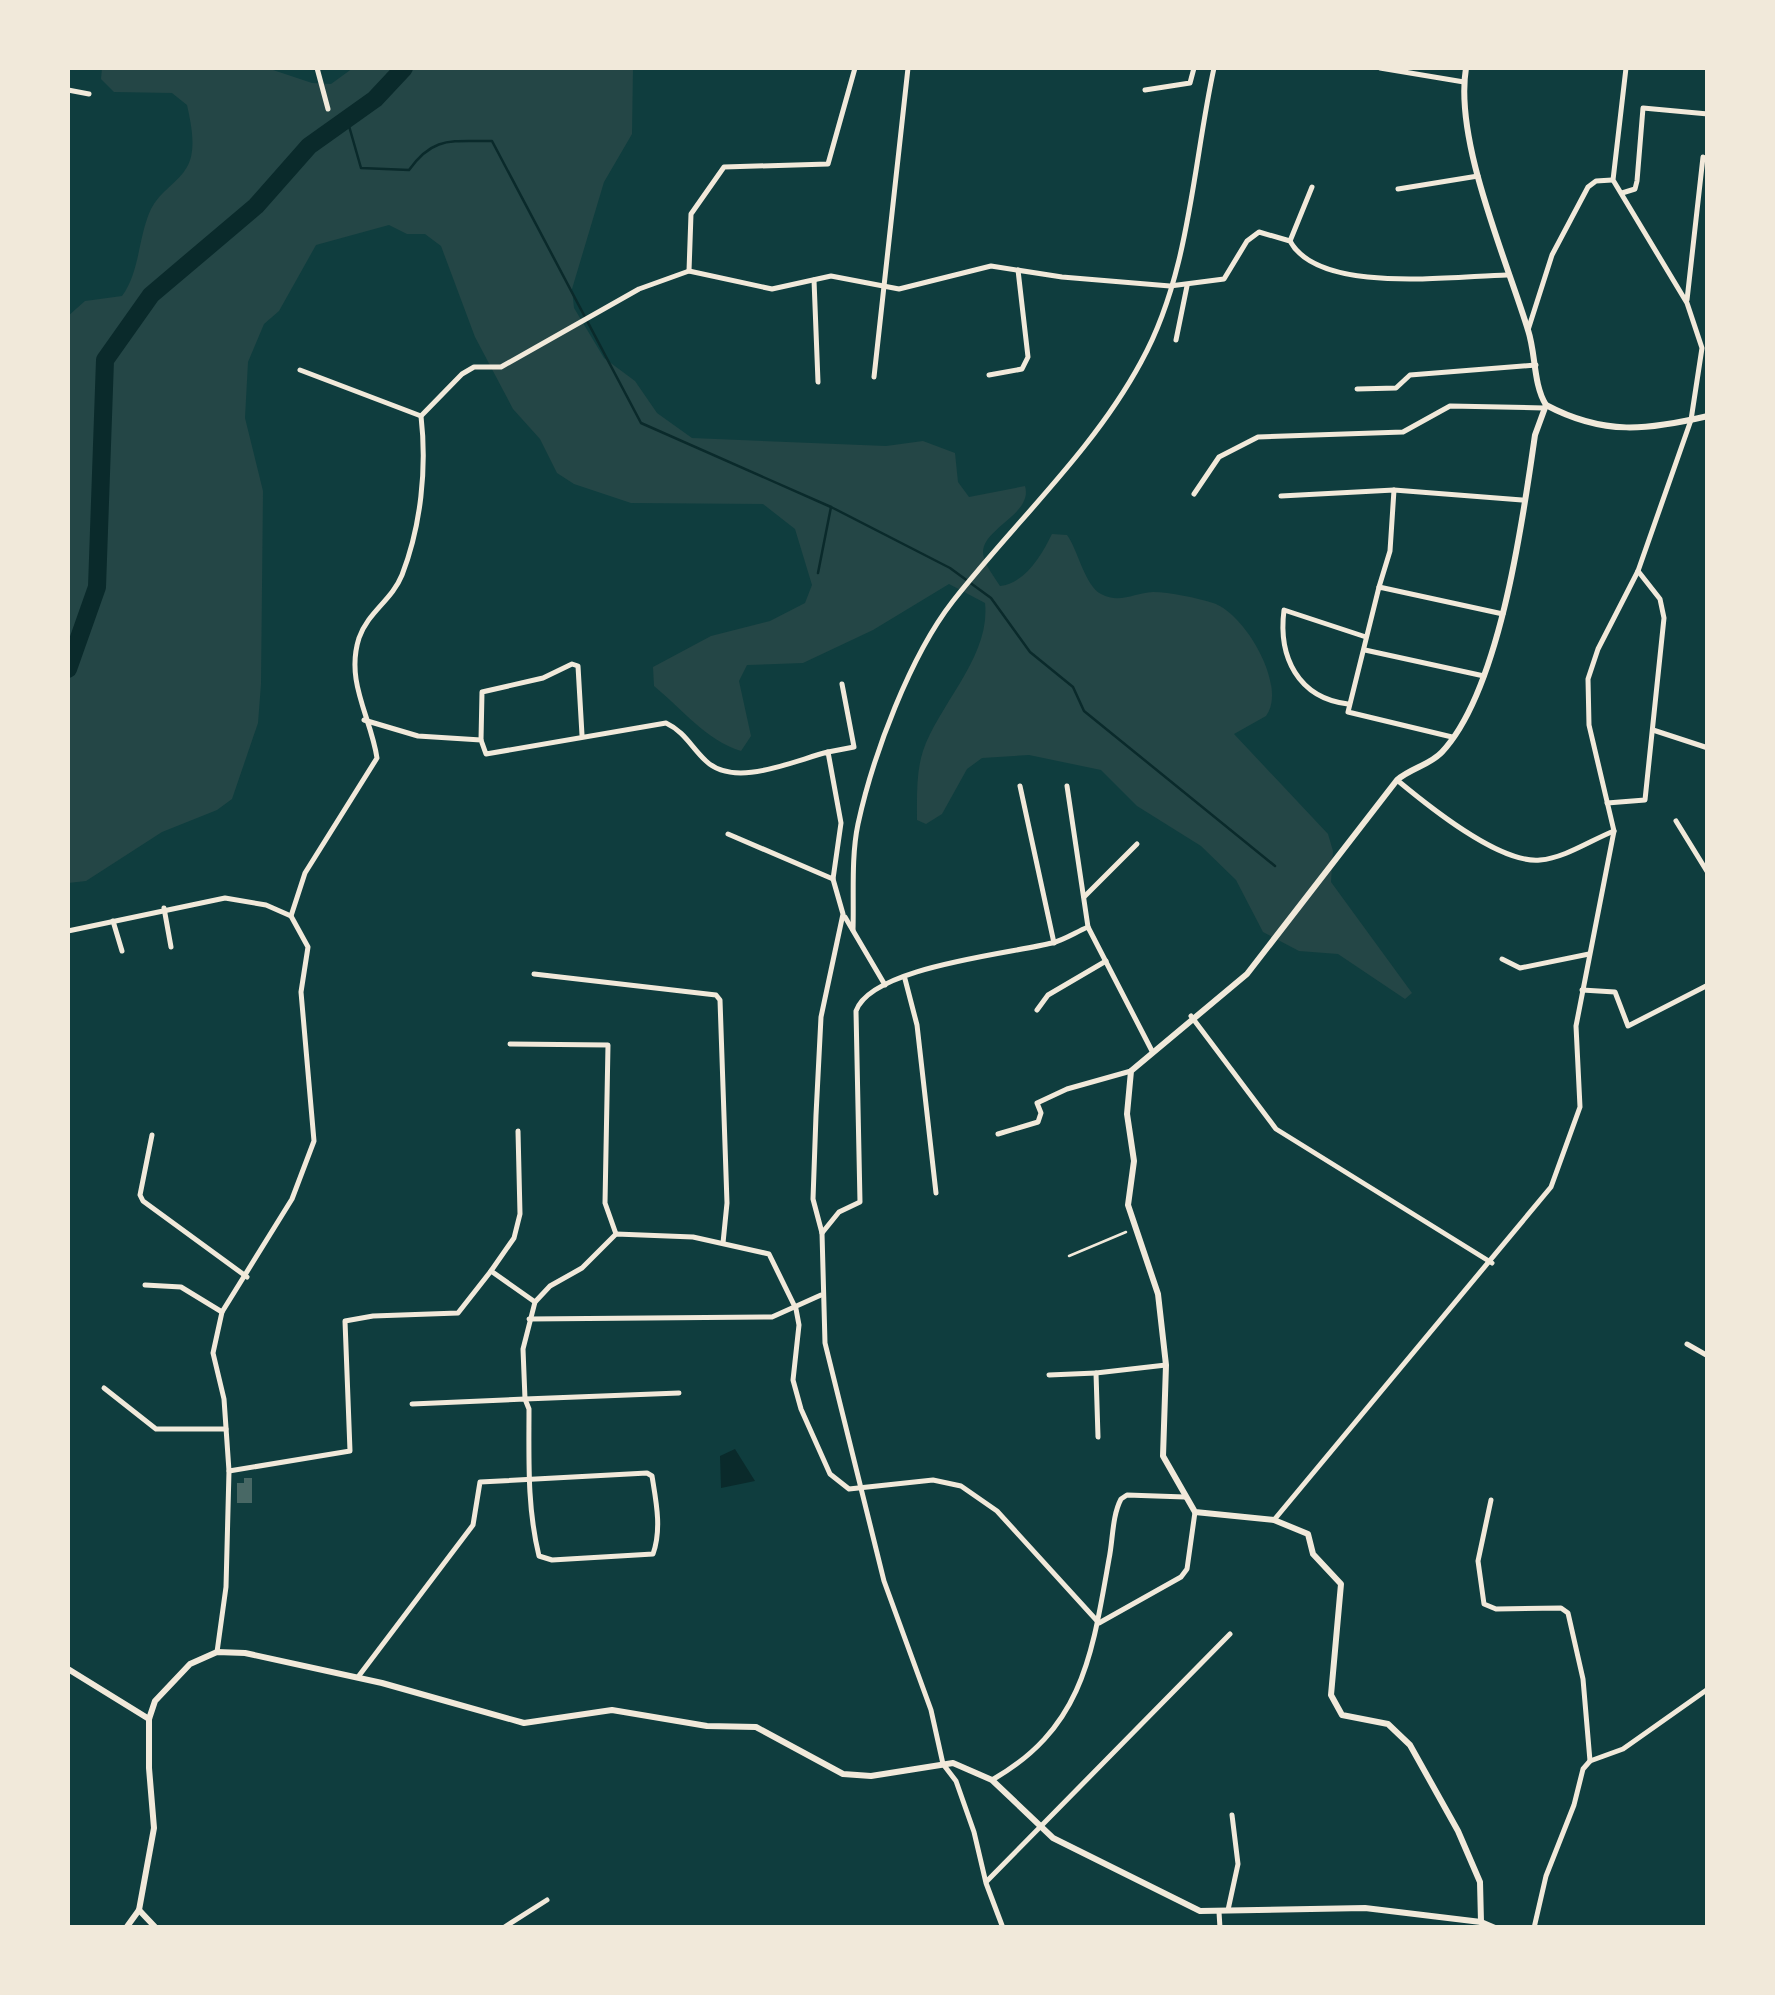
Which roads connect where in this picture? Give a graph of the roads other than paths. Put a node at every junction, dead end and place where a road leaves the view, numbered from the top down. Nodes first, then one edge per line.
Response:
1 (317, 68) edge
2 (854, 68) edge
3 (908, 68) edge
4 (1194, 68) edge
5 (1214, 68) edge
6 (1380, 68) edge
7 (1466, 68) edge
8 (1626, 68) edge
9 (1464, 82) junction
10 (68, 90) edge
11 (1145, 90) dead end
12 (89, 94) dead end
13 (328, 109) dead end
14 (1708, 114) edge
15 (1703, 158) dead end
16 (1481, 176) junction
17 (1614, 180) junction
18 (1312, 187) dead end
19 (1398, 190) dead end
20 (1622, 194) junction
21 (1290, 242) junction
22 (1018, 270) junction
23 (689, 271) junction
24 (1507, 275) junction
25 (814, 279) junction
26 (1170, 286) junction
27 (1187, 286) junction
28 (881, 288) junction
29 (1686, 303) junction
30 (1528, 330) junction
31 (1176, 340) dead end
32 (1702, 348) junction
33 (1708, 357) edge
34 (1536, 365) junction
35 (300, 370) dead end
36 (989, 375) dead end
37 (874, 377) dead end
38 (818, 382) dead end
39 (1357, 388) dead end
40 (1545, 406) junction
41 (421, 416) junction
42 (1708, 416) edge
43 (1691, 420) junction
44 (1394, 490) junction
45 (1194, 494) dead end
46 (1281, 496) dead end
47 (1522, 500) junction
48 (1638, 570) junction
49 (1379, 588) junction
50 (1503, 614) junction
51 (1368, 637) junction
52 (1364, 650) junction
53 (1484, 676) junction
54 (842, 684) dead end
55 (1348, 704) junction
56 (364, 720) junction
57 (1653, 730) junction
58 (582, 735) junction
59 (1454, 738) junction
60 (481, 740) junction
61 (1708, 748) edge
62 (828, 752) junction
63 (1396, 780) junction
64 (1020, 786) dead end
65 (1067, 786) dead end
66 (1607, 803) junction
67 (1676, 820) dead end
68 (1614, 831) junction
69 (728, 834) dead end
70 (1137, 844) dead end
71 (1708, 873) edge
72 (833, 879) junction
73 (1084, 898) junction
74 (164, 908) junction
75 (844, 914) junction
76 (291, 916) junction
77 (113, 920) junction
78 (1088, 927) junction
79 (853, 930) junction
80 (68, 932) edge
81 (1054, 942) junction
82 (172, 947) dead end
83 (122, 951) dead end
84 (1589, 954) junction
85 (1502, 958) dead end
86 (1106, 961) junction
87 (534, 974) dead end
88 (906, 979) junction
89 (1708, 985) edge
90 (886, 986) junction
91 (1582, 990) junction
92 (1037, 1010) dead end
93 (1191, 1016) junction
94 (510, 1044) dead end
95 (1152, 1050) junction
96 (1131, 1071) junction
97 (518, 1131) dead end
98 (998, 1134) dead end
99 (152, 1135) dead end
100 (936, 1192) dead end
101 (822, 1233) junction
102 (616, 1234) junction
103 (723, 1243) junction
104 (1492, 1263) junction
105 (492, 1271) junction
106 (247, 1277) junction
107 (145, 1285) dead end
108 (822, 1294) junction
109 (536, 1302) junction
110 (796, 1309) junction
111 (222, 1312) junction
112 (529, 1319) junction
113 (1687, 1344) dead end
114 (1708, 1356) edge
115 (1166, 1365) junction
116 (1096, 1374) junction
117 (1049, 1376) dead end
118 (104, 1388) dead end
119 (678, 1394) dead end
120 (525, 1399) junction
121 (412, 1404) dead end
122 (226, 1429) junction
123 (1098, 1437) dead end
124 (228, 1471) junction
125 (529, 1478) junction
126 (860, 1488) junction
127 (1185, 1497) junction
128 (1491, 1500) dead end
129 (1194, 1512) junction
130 (1274, 1520) junction
131 (1098, 1624) junction
132 (1230, 1634) dead end
133 (217, 1652) junction
134 (68, 1669) edge
135 (356, 1679) junction
136 (1708, 1689) edge
137 (149, 1718) junction
138 (1590, 1761) junction
139 (942, 1764) junction
140 (992, 1780) junction
141 (1232, 1815) dead end
142 (1042, 1826) junction
143 (986, 1883) junction
144 (547, 1900) dead end
145 (139, 1910) junction
146 (1223, 1912) junction
147 (1482, 1922) junction
148 (126, 1928) edge
149 (156, 1928) edge
150 (503, 1928) edge
151 (1003, 1928) edge
152 (1220, 1928) edge
153 (1495, 1928) edge
154 (1534, 1928) edge

1 - 13 street
2 - 23 street
3 - 28 street
4 - 11 street
5 - 26 street
6 - 9 street
7 - 9 street
8 - 17 street
9 - 16 street
10 - 12 street
14 - 20 street
15 - 29 street
16 - 19 street
16 - 24 street
17 - 20 street
17 - 30 street
18 - 21 street
20 - 29 street
21 - 24 street
21 - 27 street
22 - 26 street
22 - 28 street
22 - 36 street
23 - 25 street
23 - 41 street
24 - 30 street
25 - 28 street
25 - 38 street
26 - 27 street
26 - 79 street
27 - 31 street
28 - 37 street
29 - 32 street
30 - 34 street
32 - 33 street
32 - 43 street
34 - 39 street
34 - 40 street
35 - 41 street
40 - 43 street
40 - 45 street
40 - 47 street
41 - 56 street
42 - 43 street
43 - 48 street
44 - 46 street
44 - 47 street
44 - 49 street
47 - 50 street
48 - 57 street
48 - 66 street
49 - 50 street
49 - 51 street
50 - 53 street
51 - 52 street
51 - 55 street
52 - 53 street
52 - 55 street
53 - 59 street
54 - 62 street
55 - 59 street
56 - 60 street
56 - 76 street
57 - 61 street
57 - 66 street
58 - 60 street
58 - 60 street
58 - 62 street
59 - 63 street
62 - 72 street
63 - 68 street
63 - 93 street
64 - 81 street
65 - 73 street
66 - 68 street
67 - 71 street
68 - 84 street
69 - 72 street
70 - 73 street
72 - 75 street
73 - 78 street
74 - 76 street
74 - 77 street
74 - 82 street
75 - 79 street
75 - 101 street
76 - 106 street
77 - 80 street
77 - 83 street
78 - 81 street
78 - 86 street
79 - 90 street
81 - 88 street
84 - 85 street
84 - 91 street
86 - 92 street
86 - 95 street
87 - 103 street
88 - 90 street
88 - 100 street
89 - 91 street
90 - 101 street
91 - 104 street
93 - 95 street
93 - 104 street
94 - 102 street
95 - 96 street
96 - 98 street
96 - 115 street
97 - 105 street
99 - 106 street
101 - 108 street
102 - 103 street
102 - 109 street
103 - 110 street
104 - 130 street
105 - 109 street
105 - 124 street
106 - 111 street
107 - 111 street
108 - 110 street
108 - 126 street
109 - 112 street
110 - 112 street
110 - 126 street
111 - 122 street
112 - 120 street
113 - 114 street
115 - 116 street
115 - 127 street
116 - 117 street
116 - 123 street
118 - 122 street
119 - 120 street
120 - 121 street
120 - 125 street
122 - 124 street
124 - 133 street
125 - 125 street
125 - 135 street
126 - 131 street
126 - 139 street
127 - 129 street
127 - 131 street
128 - 138 street
129 - 130 street
129 - 131 street
130 - 147 street
131 - 140 street
132 - 142 street
133 - 135 street
133 - 137 street
134 - 137 street
135 - 139 street
136 - 138 street
137 - 145 street
138 - 154 street
139 - 140 street
139 - 143 street
140 - 142 street
141 - 146 street
142 - 143 street
142 - 146 street
143 - 151 street
144 - 150 street
145 - 148 street
145 - 149 street
146 - 147 street
146 - 152 street
147 - 153 street

